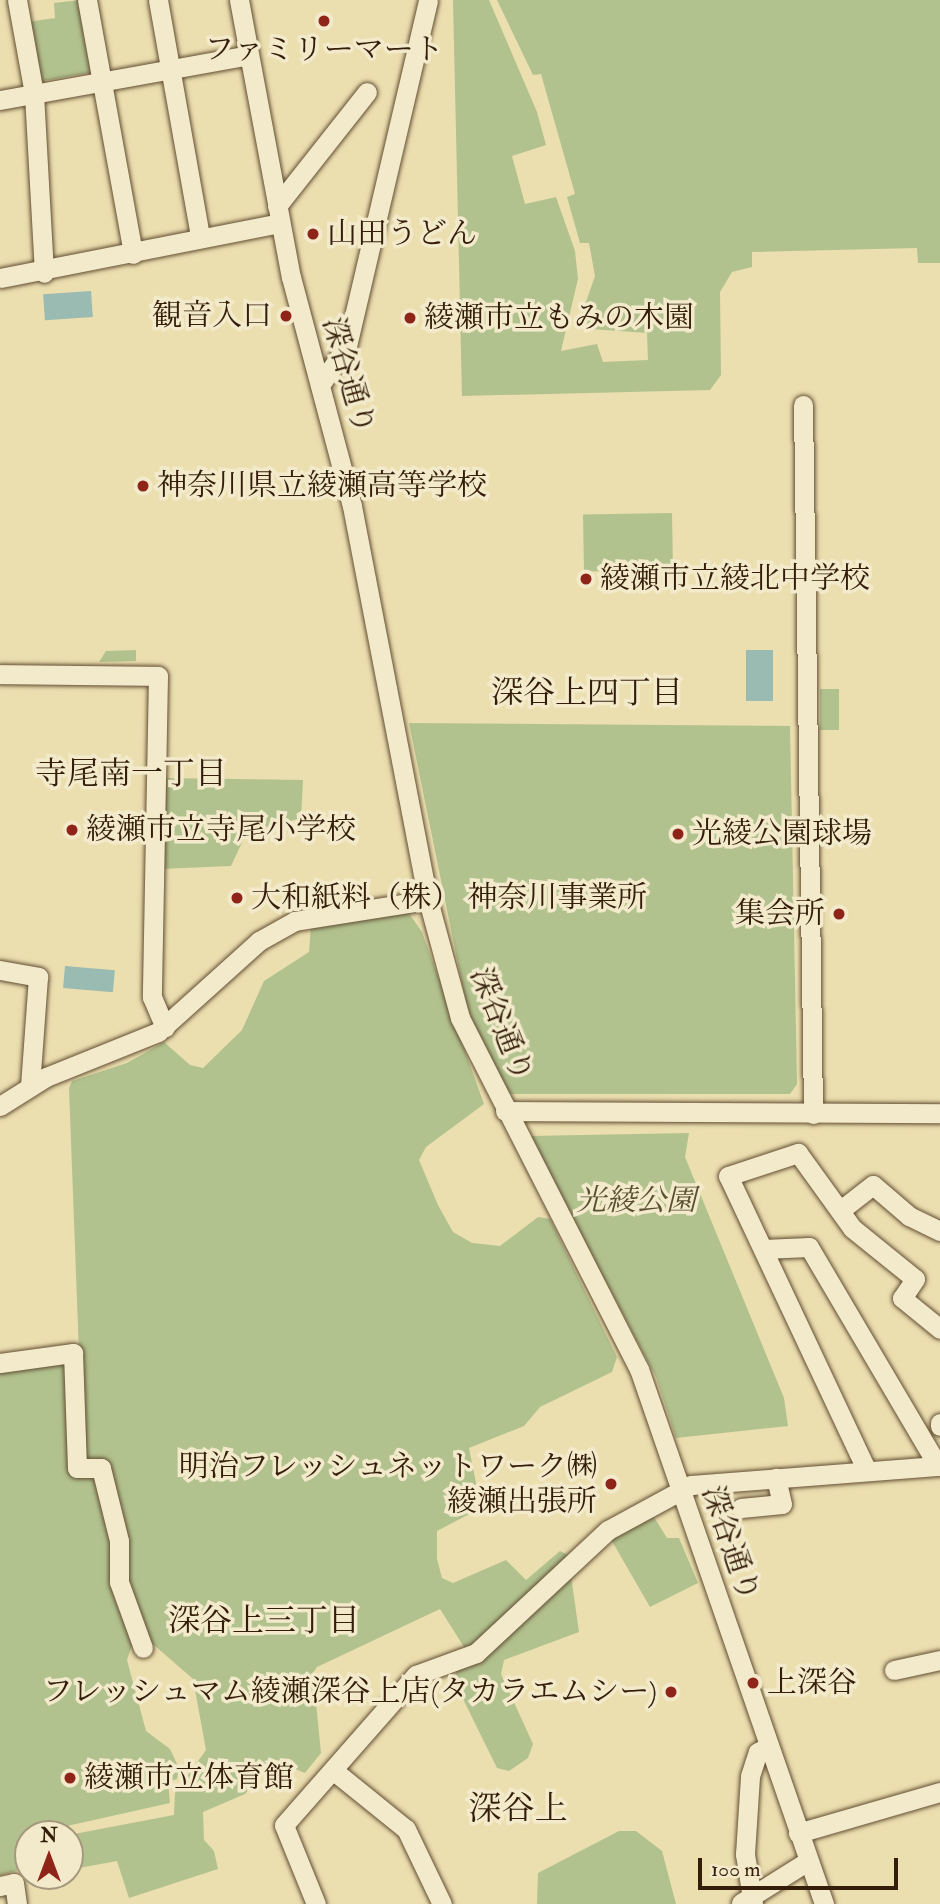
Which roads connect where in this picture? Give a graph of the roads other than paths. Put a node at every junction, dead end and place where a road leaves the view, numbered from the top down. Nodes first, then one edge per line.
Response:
1 (17, 0) edge
2 (87, 0) edge
3 (158, 0) edge
4 (239, 0) edge
5 (428, 0) edge
6 (249, 55) junction
7 (170, 70) junction
8 (103, 83) junction
9 (367, 92) dead end
10 (34, 94) junction
11 (0, 100) edge
12 (278, 215) junction
13 (200, 235) junction
14 (133, 254) junction
15 (44, 273) junction
16 (0, 278) edge
17 (320, 384) junction
18 (803, 405) dead end
19 (0, 674) edge
20 (428, 900) junction
21 (0, 970) edge
22 (165, 1027) junction
23 (30, 1086) junction
24 (0, 1106) edge
25 (505, 1111) junction
26 (940, 1113) edge
27 (813, 1114) junction
28 (842, 1209) junction
29 (940, 1231) edge
30 (763, 1249) junction
31 (940, 1329) edge
32 (0, 1363) edge
33 (939, 1466) edge
34 (867, 1471) junction
35 (776, 1478) junction
36 (680, 1489) junction
37 (741, 1508) dead end
38 (143, 1648) dead end
39 (940, 1660) edge
40 (894, 1671) dead end
41 (768, 1747) junction
42 (334, 1771) junction
43 (940, 1792) edge
44 (798, 1833) junction
45 (808, 1861) junction
46 (0, 1886) edge
47 (748, 1902) edge
48 (17, 1904) edge
49 (316, 1904) edge
50 (442, 1904) edge
51 (824, 1904) edge

1 - 10 street
2 - 8 street
3 - 7 street
4 - 6 street, 深谷通り
5 - 17 street
6 - 7 street
6 - 12 street, 深谷通り
7 - 8 street
7 - 13 street
8 - 10 street
8 - 14 street
9 - 12 street
10 - 11 street
10 - 15 street
12 - 13 street
12 - 17 street, 深谷通り
13 - 14 street
14 - 15 street
15 - 16 street
17 - 20 street, 深谷通り
18 - 27 street
19 - 22 street
20 - 22 street
20 - 25 street, 深谷通り
21 - 23 street
22 - 23 street
23 - 24 street
25 - 27 street
25 - 36 street, 深谷通り
26 - 27 street
28 - 29 street
28 - 30 street
28 - 31 street
30 - 33 street
30 - 34 street
32 - 38 street
33 - 34 street
34 - 35 street
35 - 36 street
35 - 37 street
36 - 41 street, 深谷通り
36 - 42 street
39 - 40 street
41 - 44 street, 深谷通り
41 - 47 street
42 - 49 street
42 - 50 street
43 - 44 street
44 - 45 street, 深谷通り
45 - 47 street
45 - 51 street, 深谷通り
46 - 48 street

